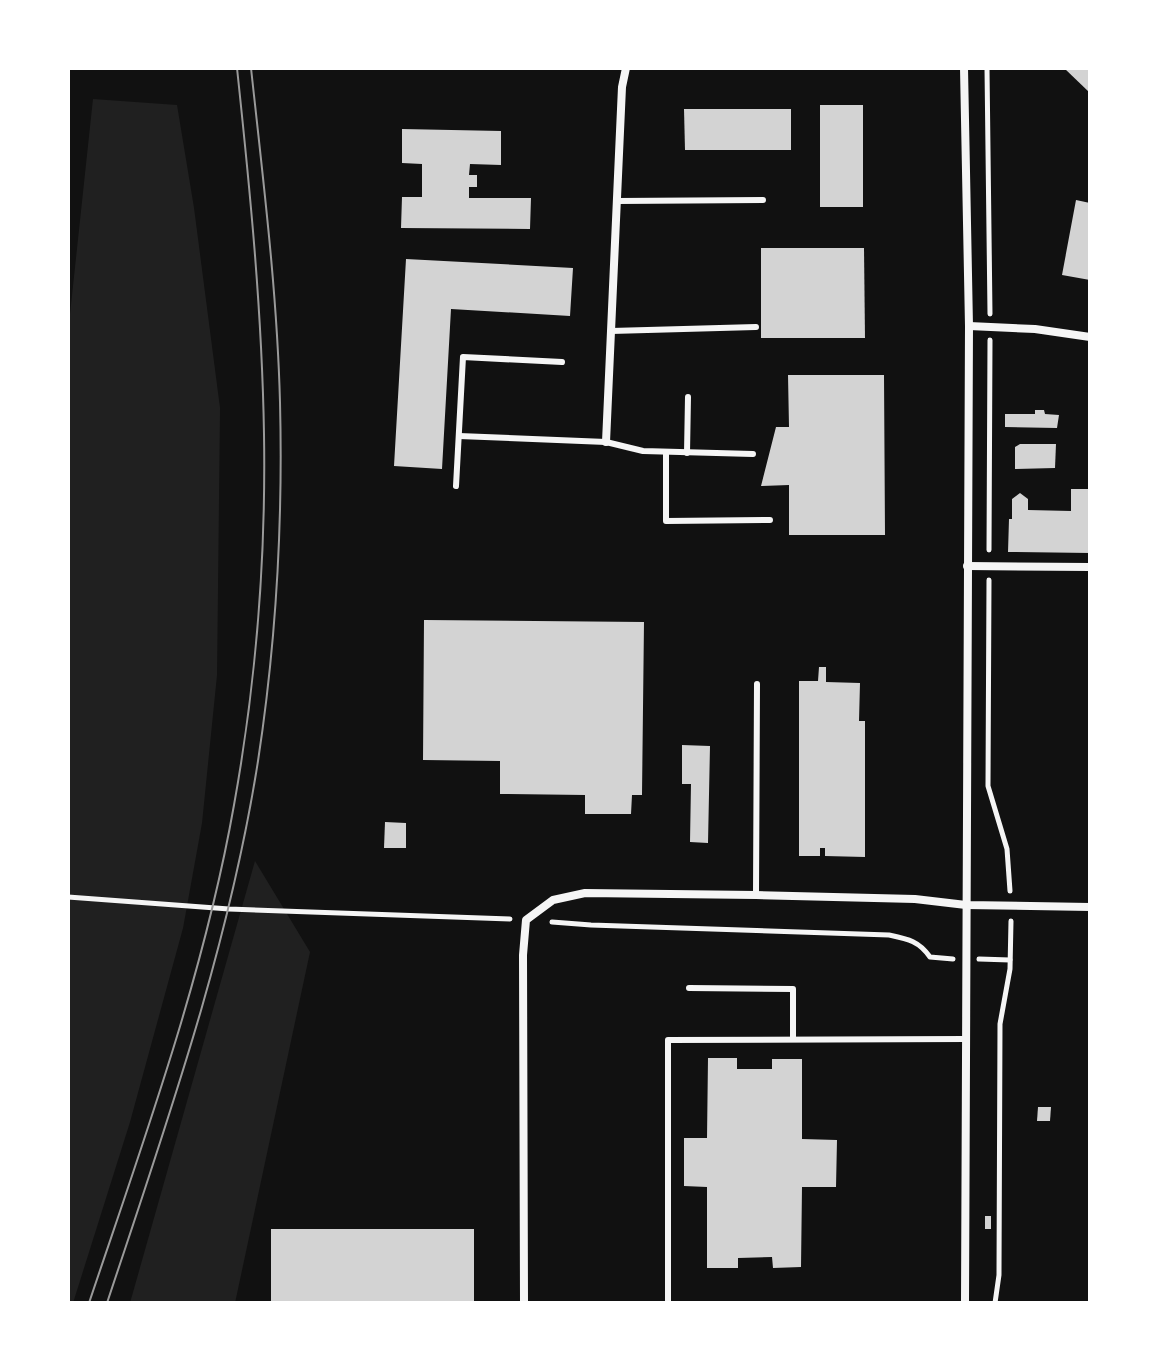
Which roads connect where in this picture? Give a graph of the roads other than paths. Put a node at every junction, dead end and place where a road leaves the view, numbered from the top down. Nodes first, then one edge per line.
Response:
1 (626, 68) edge
2 (964, 68) edge
3 (763, 200) dead end
4 (617, 201) junction
5 (969, 326) junction
6 (756, 327) dead end
7 (611, 331) junction
8 (1090, 337) edge
9 (562, 362) dead end
10 (688, 397) dead end
11 (459, 436) junction
12 (606, 442) junction
13 (666, 452) junction
14 (687, 453) junction
15 (753, 454) dead end
16 (456, 486) dead end
17 (770, 520) dead end
18 (967, 566) junction
19 (1090, 567) edge
20 (757, 684) dead end
21 (756, 895) junction
22 (966, 905) junction
23 (1090, 907) edge
24 (689, 988) dead end
25 (793, 1039) junction
26 (966, 1039) junction
27 (524, 1303) edge
28 (668, 1303) edge
29 (965, 1303) edge

1 - 4 street
2 - 5 street
3 - 4 lane
4 - 7 street
5 - 8 street
5 - 18 street
6 - 7 lane
7 - 12 street
9 - 11 lane
10 - 14 lane
11 - 12 lane
11 - 16 lane
12 - 13 lane
13 - 14 lane
13 - 17 lane
14 - 15 lane
18 - 19 street
18 - 22 street
20 - 21 lane
21 - 22 street
21 - 27 street
22 - 23 street
22 - 26 street
24 - 25 lane
25 - 26 lane
25 - 28 lane
26 - 29 street

